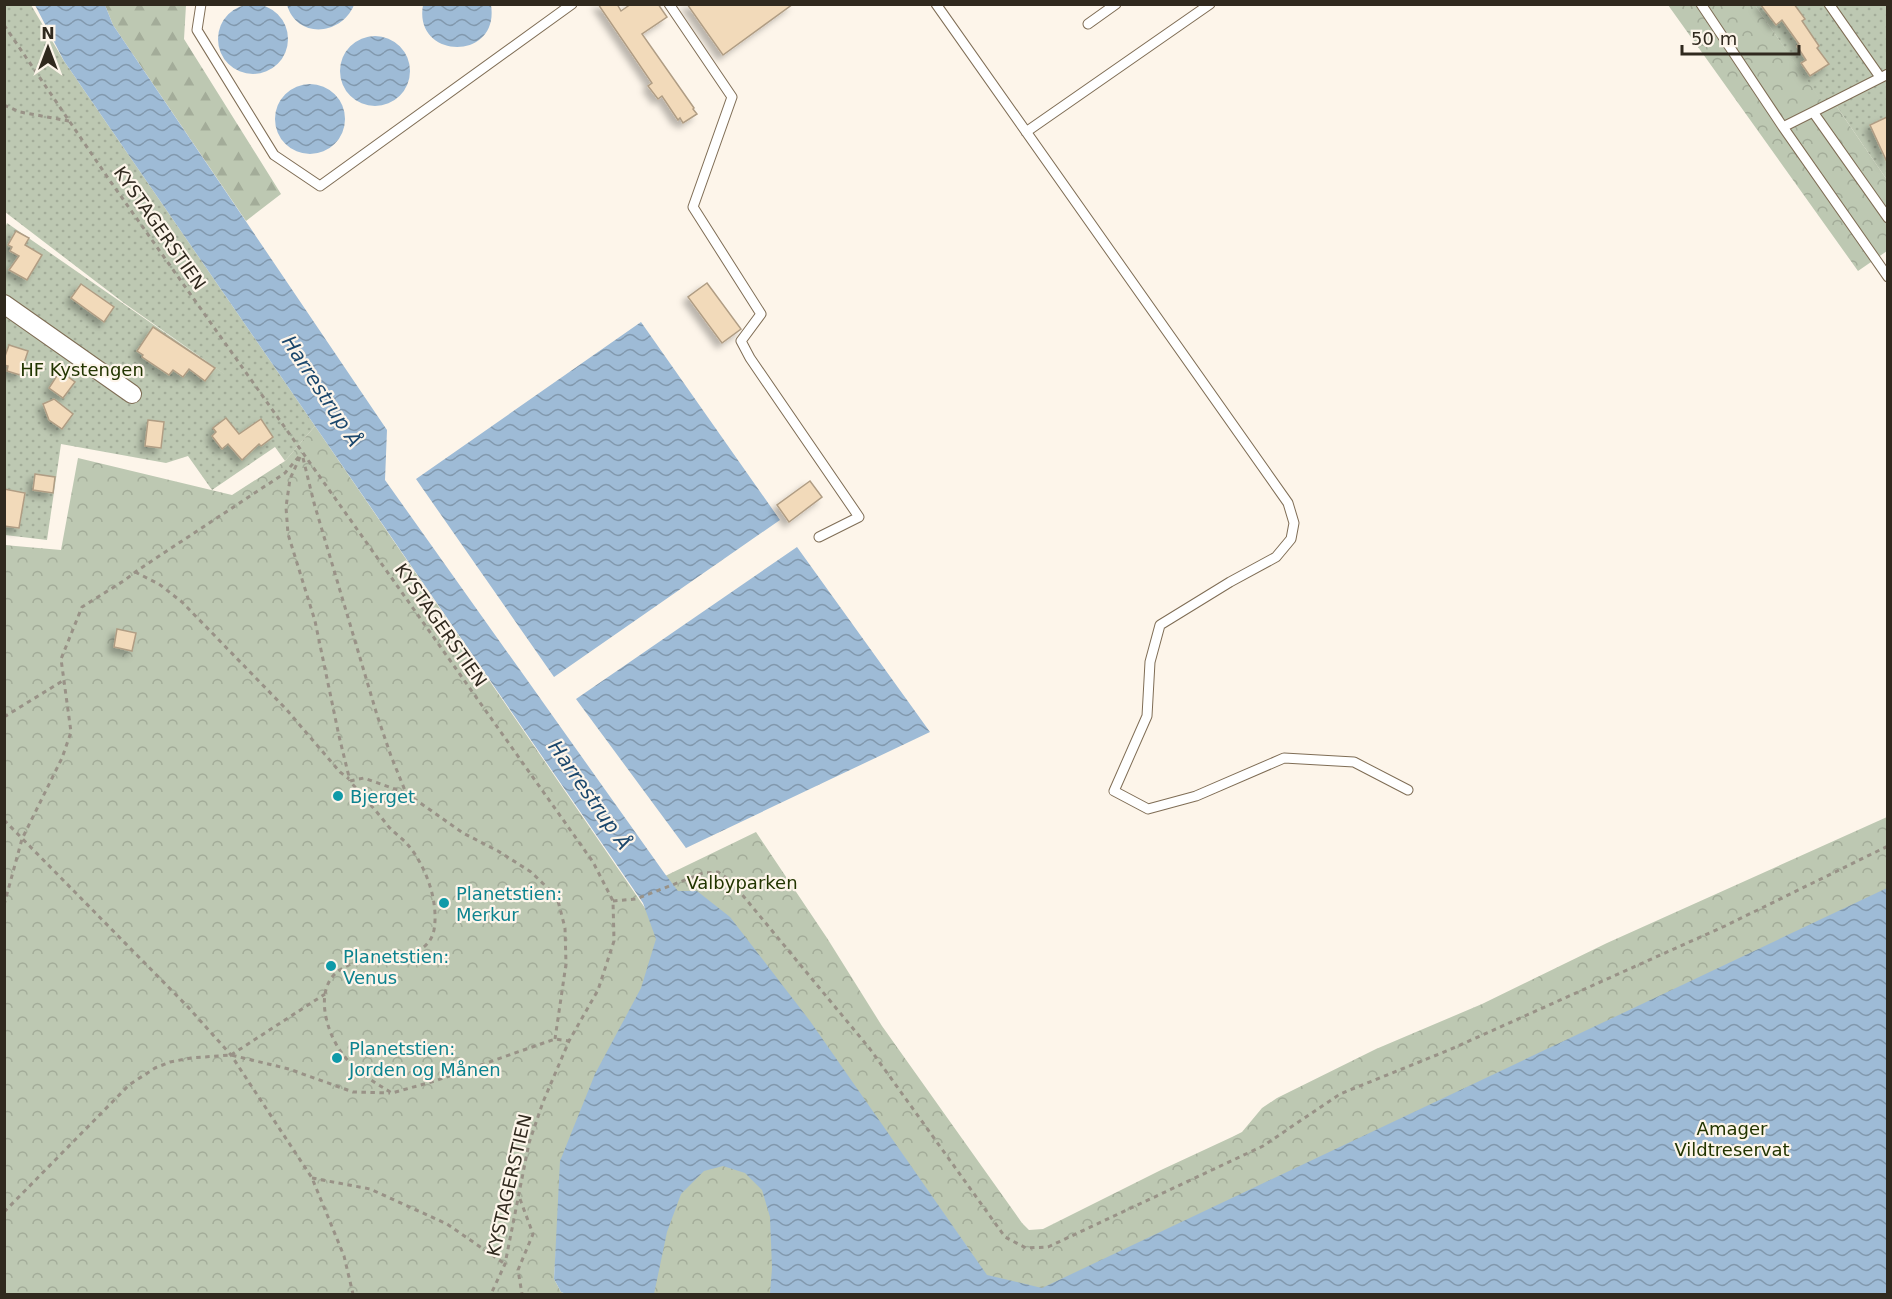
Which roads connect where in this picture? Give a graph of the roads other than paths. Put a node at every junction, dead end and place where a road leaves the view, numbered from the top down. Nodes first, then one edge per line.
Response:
1 (201, 4) edge
2 (572, 4) edge
3 (669, 4) edge
4 (936, 4) edge
5 (1116, 4) edge
6 (1210, 4) edge
7 (1701, 4) edge
8 (1829, 4) edge
9 (1088, 24) dead end
10 (1884, 75) edge
11 (1813, 112) junction
12 (1782, 127) junction
13 (1026, 132) junction
14 (1886, 213) edge
15 (1887, 278) edge
16 (4, 304) edge
17 (132, 394) dead end
18 (819, 537) dead end
19 (1408, 790) dead end

1 - 2 lane
3 - 18 lane
4 - 13 lane
5 - 9 lane
6 - 13 lane
7 - 12 lane
8 - 10 lane
10 - 11 lane
11 - 12 lane
11 - 14 lane
12 - 15 lane
13 - 19 lane
16 - 17 street

